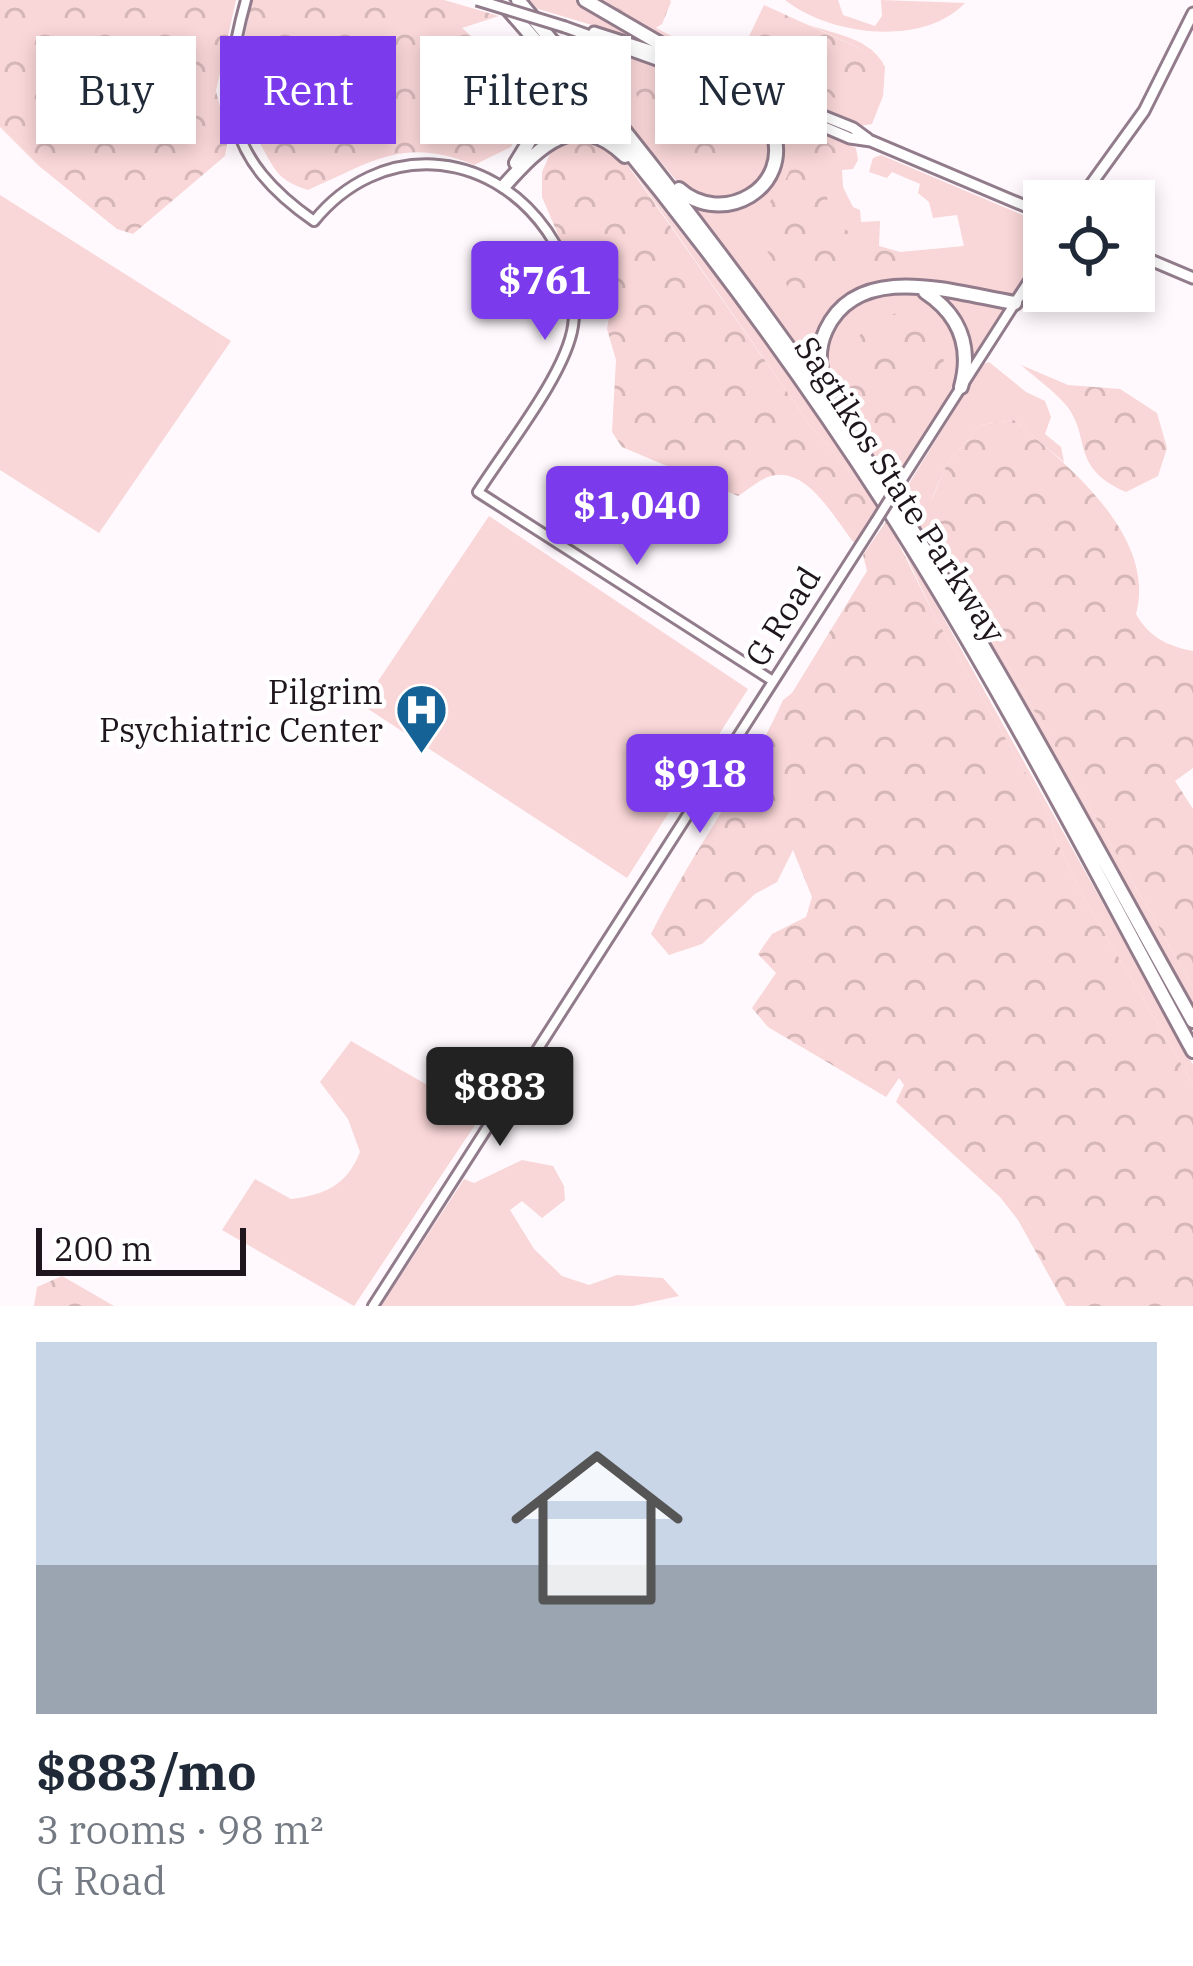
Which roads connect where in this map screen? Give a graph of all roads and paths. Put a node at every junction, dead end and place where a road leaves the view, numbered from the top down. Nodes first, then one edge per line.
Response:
1 (246, 0) edge
2 (477, 0) edge
3 (500, 0) edge
4 (518, 0) edge
5 (585, 0) edge
6 (1193, 13) edge
7 (565, 27) junction
8 (655, 41) edge
9 (655, 52) edge
10 (655, 60) edge
11 (827, 117) edge
12 (827, 128) edge
13 (872, 142) junction
14 (775, 144) edge
15 (637, 145) junction
16 (1094, 180) edge
17 (505, 186) junction
18 (1023, 205) edge
19 (687, 224) junction
20 (1155, 262) edge
21 (1193, 278) edge
22 (919, 289) junction
23 (1023, 292) edge
24 (1016, 303) junction
25 (961, 387) junction
26 (841, 422) junction
27 (773, 681) junction
28 (1193, 1021) edge
29 (1193, 1051) edge
30 (373, 1306) edge

1 - 17 street
2 - 7 main road, bridge
3 - 17 highway
3 - 19 highway, Sagtikos State Parkway
4 - 15 highway, Sagtikos State Parkway
5 - 8 highway
6 - 16 main road
7 - 9 main road
7 - 10 main road
11 - 13 main road
12 - 13 main road
13 - 18 main road
14 - 15 highway
15 - 26 highway, Sagtikos State Parkway
17 - 19 highway
17 - 27 street
19 - 29 highway, Sagtikos State Parkway
20 - 21 main road
22 - 24 highway
22 - 25 highway
22 - 26 highway
23 - 24 main road, G Road
24 - 25 street, G Road
25 - 27 street, G Road, bridge
26 - 28 highway, Sagtikos State Parkway
27 - 30 street, G Road

